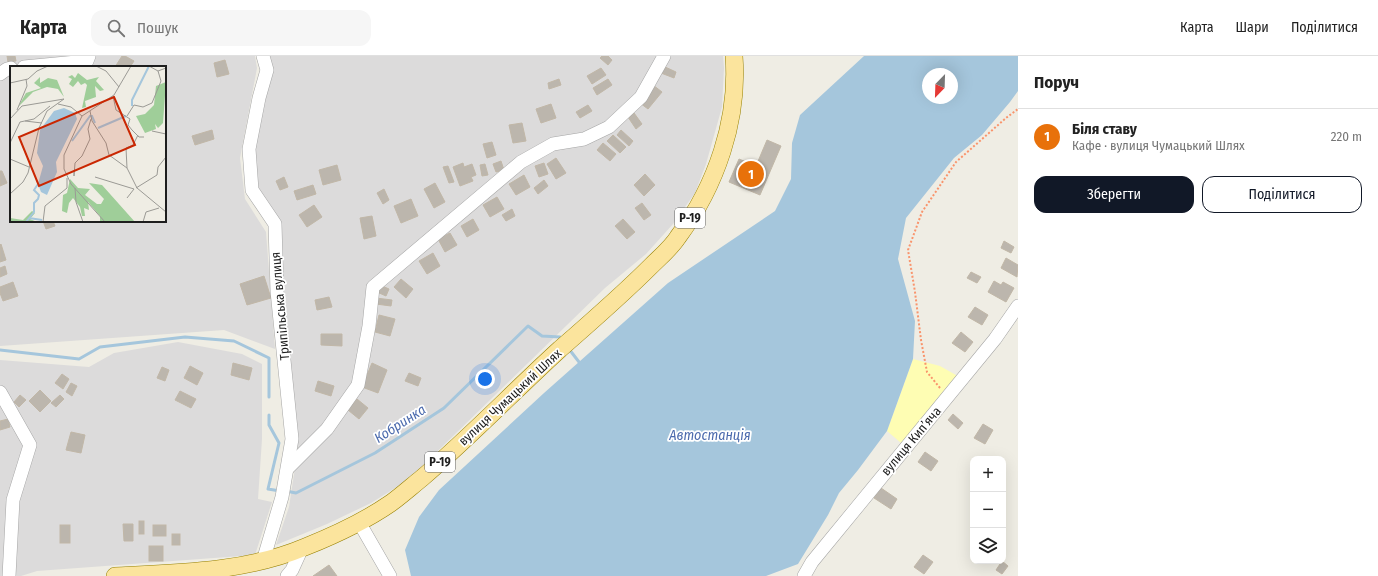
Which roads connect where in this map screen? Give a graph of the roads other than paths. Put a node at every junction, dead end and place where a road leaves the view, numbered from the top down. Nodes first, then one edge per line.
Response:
1 (89, 56) edge
2 (263, 56) edge
3 (664, 56) edge
4 (734, 56) edge
5 (34, 66) edge
6 (10, 68) edge
7 (0, 74) edge
8 (1018, 306) edge
9 (0, 392) edge
10 (288, 468) junction
11 (359, 522) junction
12 (302, 548) junction
13 (263, 561) junction
14 (191, 574) edge
15 (9, 576) edge
16 (115, 576) edge
17 (287, 576) edge
18 (390, 576) edge
19 (804, 576) edge

1 - 5 street
2 - 10 street, Трипільська вулиця
3 - 10 street
4 - 11 main road, вулиця Чумацький Шлях / Р-19
6 - 7 street
8 - 19 street, вулиця Кипʼяча
9 - 15 street
10 - 13 street, Трипільська вулиця
11 - 12 main road, вулиця Чумацький Шлях / Р-19
11 - 18 street
12 - 13 main road, вулиця Чумацький Шлях / Р-19
12 - 17 street
13 - 14 main road, вулиця Чумацький Шлях / Р-19
14 - 16 main road, вулиця Чумацький Шлях / Р-19

